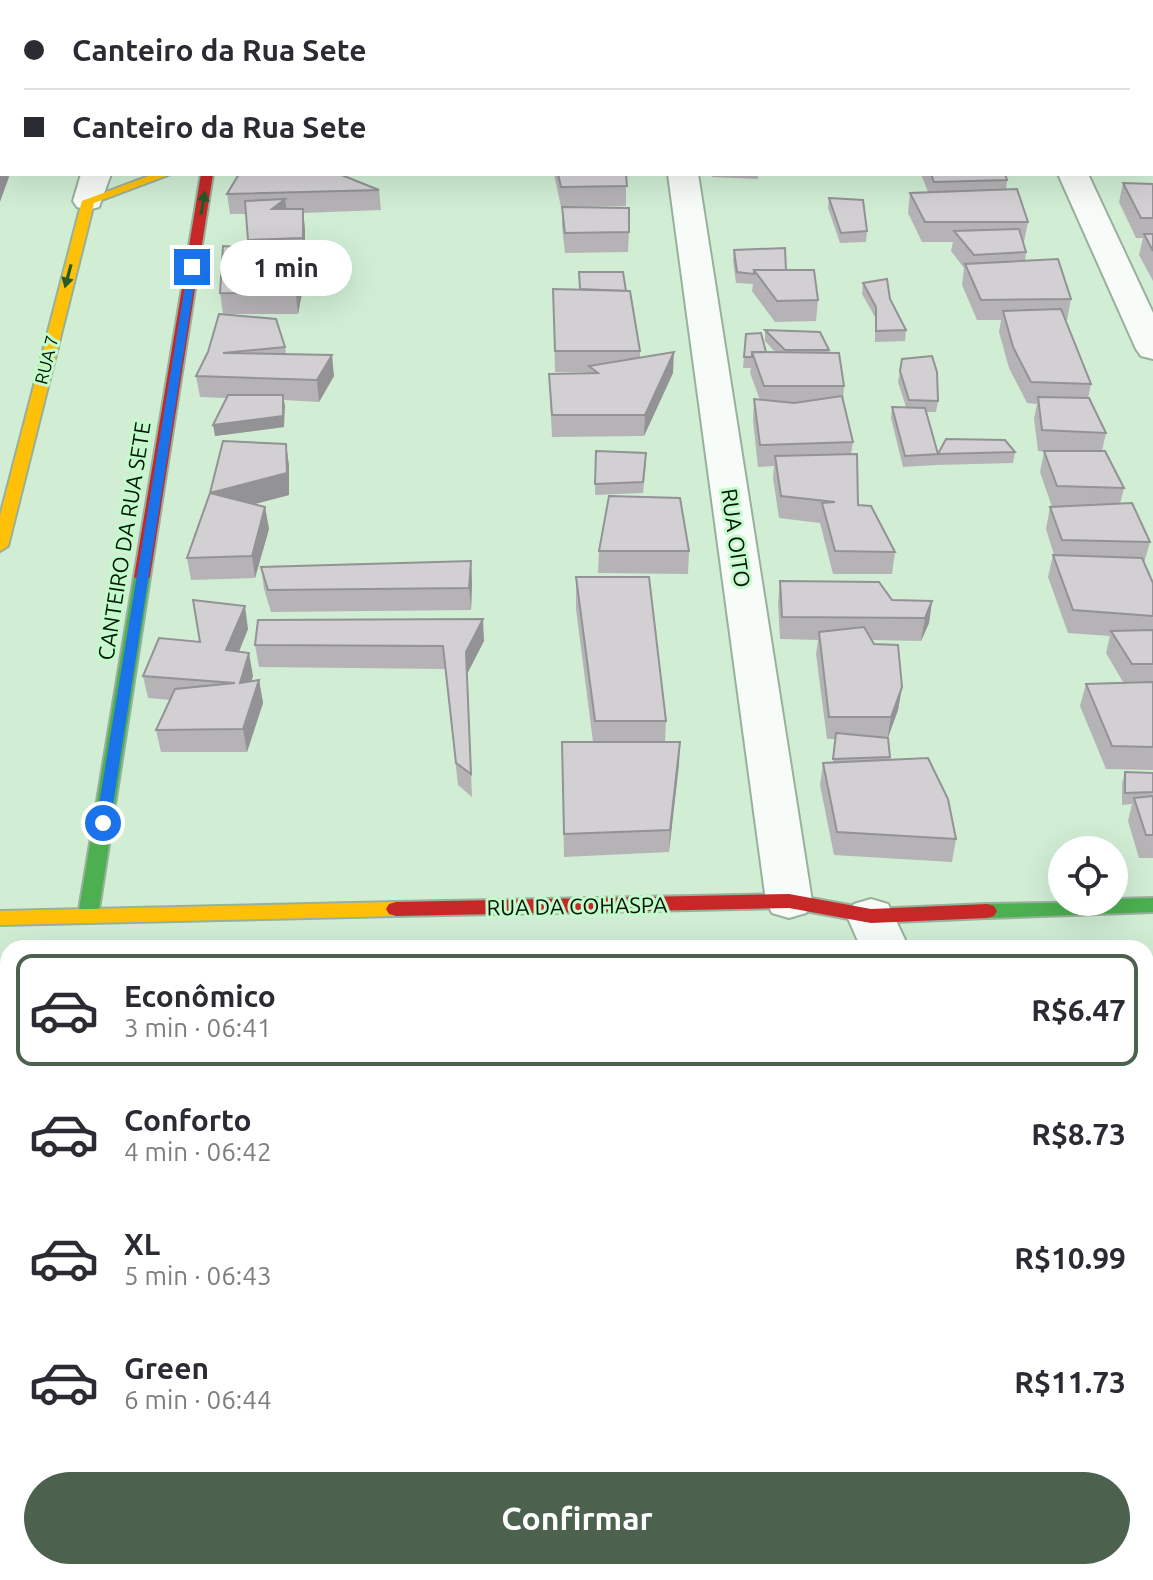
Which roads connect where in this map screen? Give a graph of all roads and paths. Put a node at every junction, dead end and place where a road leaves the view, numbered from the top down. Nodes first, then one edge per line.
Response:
1 (154, 176) edge
2 (207, 176) edge
3 (683, 176) edge
4 (1074, 176) edge
5 (92, 187) edge
6 (1153, 349) edge
7 (0, 546) edge
8 (789, 901) junction
9 (1153, 905) edge
10 (88, 916) junction
11 (0, 918) edge
12 (878, 932) edge

1 - 5 street
10 -> 2 street, CANTEIRO DA RUA SETE
3 - 8 street, RUA OITO
4 - 6 street
5 -> 7 street, RUA 7
8 - 10 street, RUA DA COHASPA
8 - 12 street, RUA DA COHASPA
9 - 12 street, RUA DA COHASPA
10 - 11 street, RUA DA COHASPA

